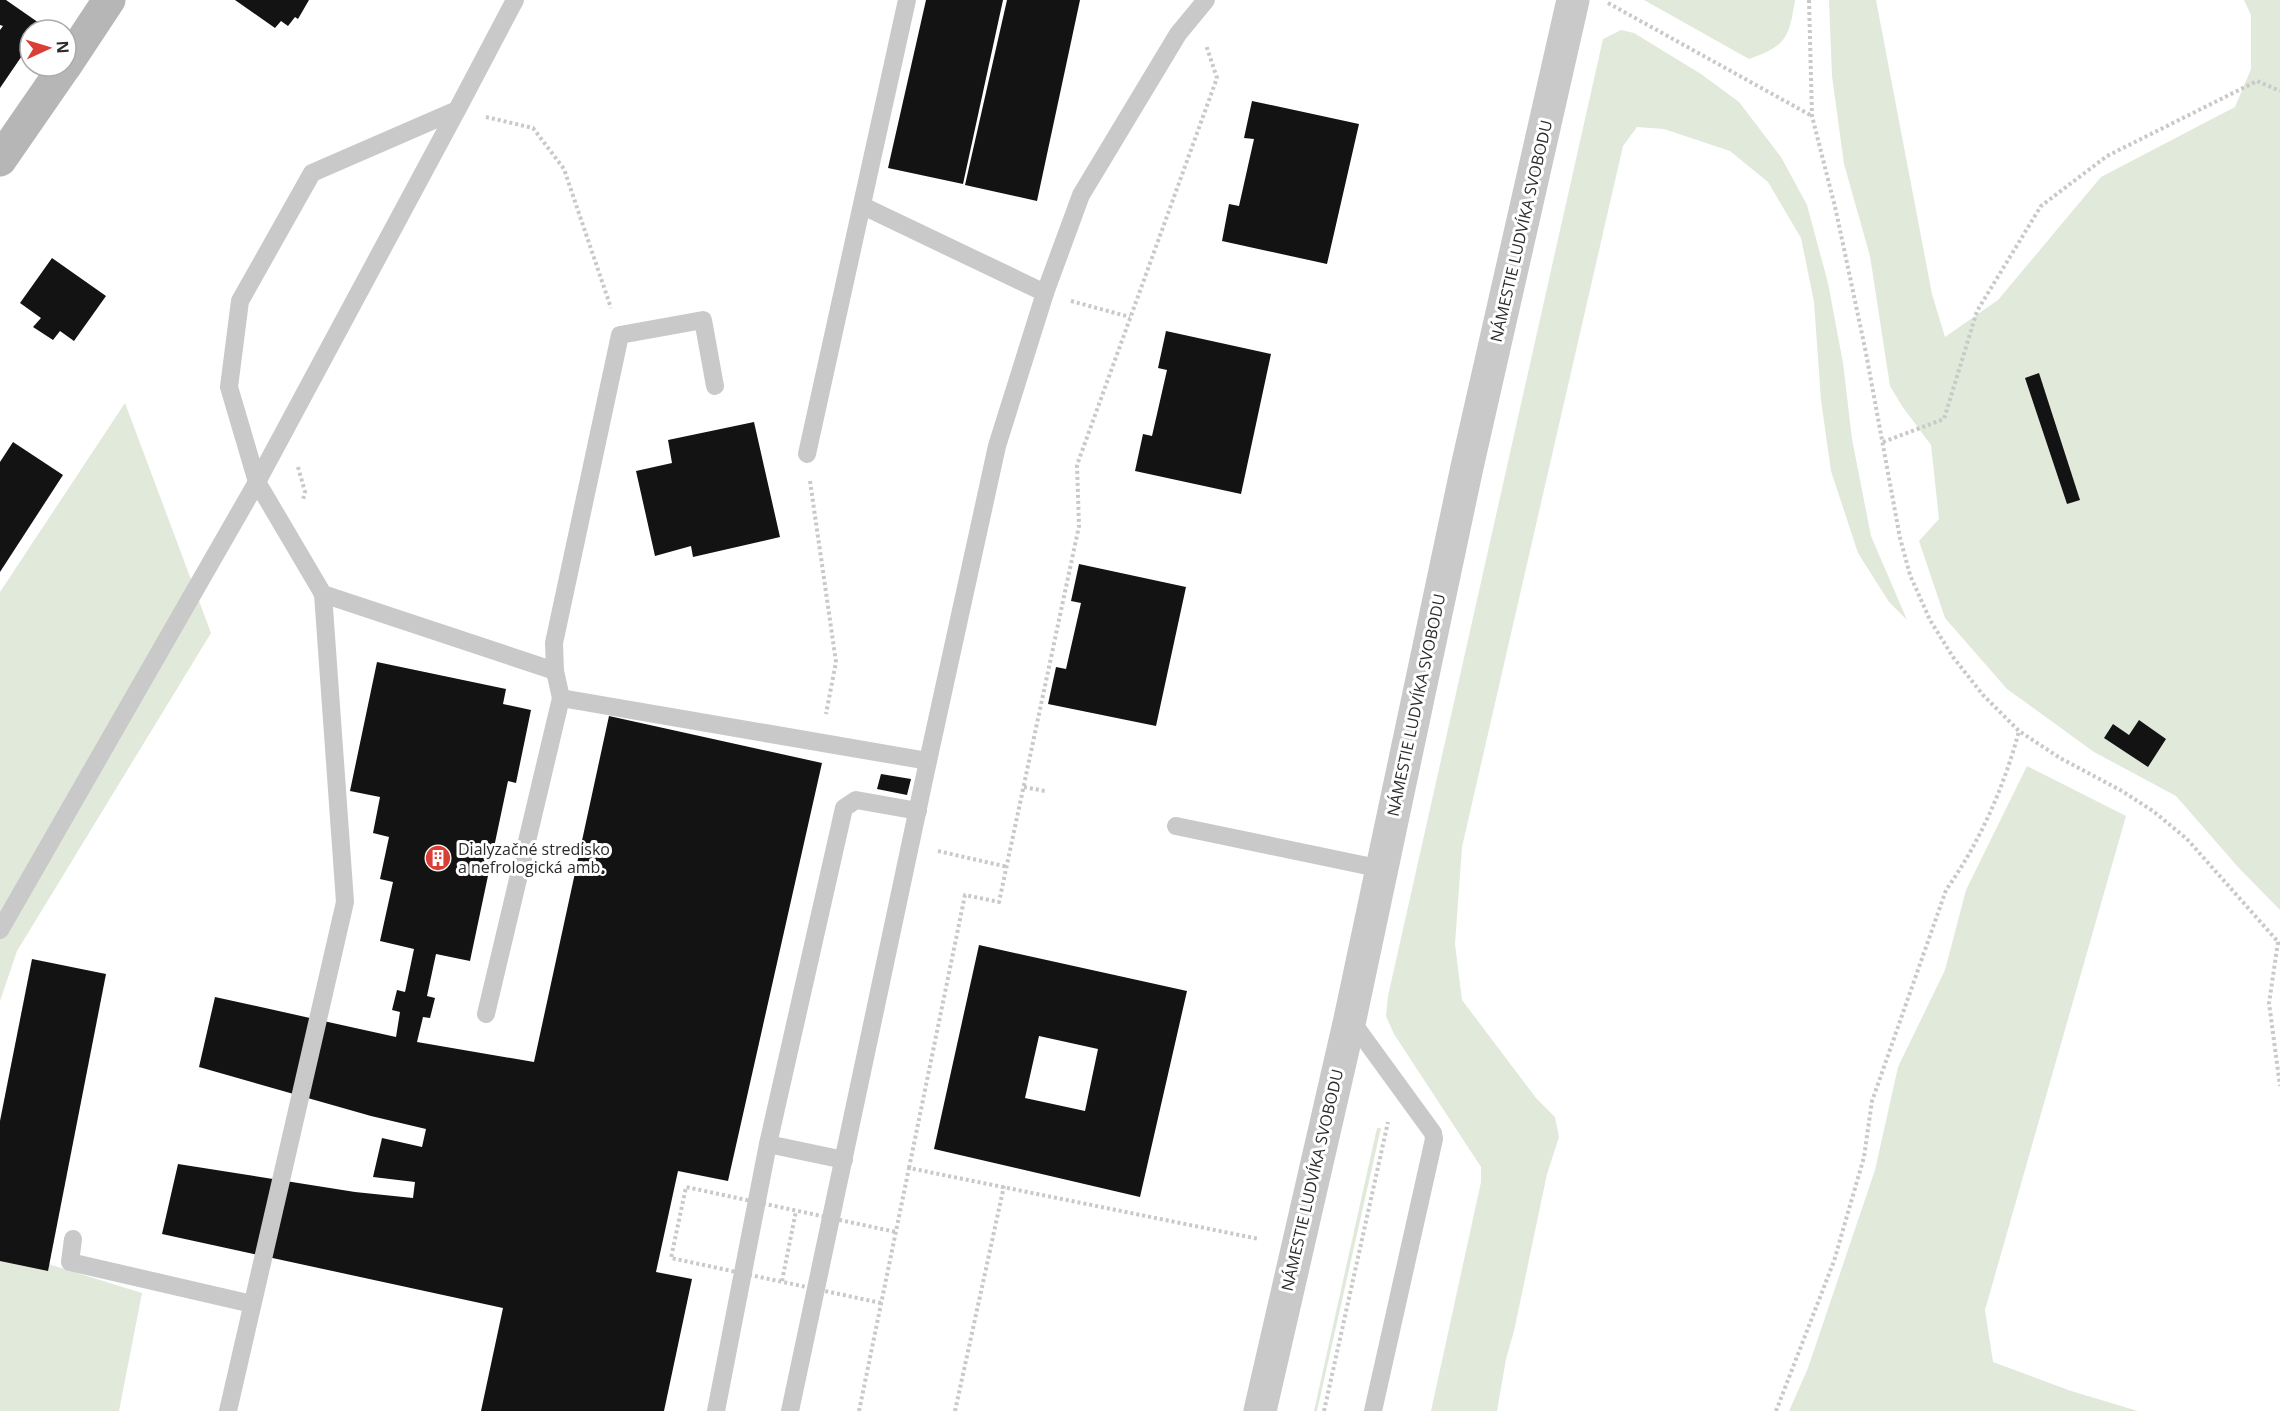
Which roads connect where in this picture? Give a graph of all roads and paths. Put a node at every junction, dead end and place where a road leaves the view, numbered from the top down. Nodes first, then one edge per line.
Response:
1 (109, 0) edge
2 (515, 0) edge
3 (907, 0) edge
4 (1574, 0) edge
5 (1602, 0) edge
6 (1809, 0) edge
7 (1200, 7) edge
8 (78, 47) edge
9 (57, 78) edge
10 (2280, 91) edge
11 (457, 110) junction
12 (1812, 116) junction
13 (0, 160) edge
14 (863, 206) junction
15 (1045, 293) junction
16 (1130, 317) junction
17 (620, 335) junction
18 (715, 386) dead end
19 (288, 424) junction
20 (1883, 442) junction
21 (807, 454) joint
22 (257, 482) junction
23 (296, 548) junction
24 (323, 594) junction
25 (555, 671) junction
26 (561, 698) junction
27 (2019, 731) junction
28 (820, 744) junction
29 (928, 761) junction
30 (1024, 787) junction
31 (1045, 791) dead end
32 (918, 811) junction
33 (1176, 826) dead end
34 (912, 845) junction
35 (1008, 867) junction
36 (1382, 869) junction
37 (0, 930) edge
38 (2279, 943) edge
39 (486, 1014) dead end
40 (1350, 1019) junction
41 (1395, 1081) junction
42 (2280, 1086) edge
43 (768, 1144) junction
44 (844, 1160) junction
45 (909, 1168) junction
46 (1004, 1185) junction
47 (796, 1211) junction
48 (896, 1232) junction
49 (73, 1239) dead end
50 (1259, 1239) dead end
51 (782, 1281) junction
52 (881, 1303) junction
53 (252, 1304) junction
54 (228, 1411) edge
55 (716, 1411) edge
56 (790, 1411) edge
57 (859, 1411) edge
58 (955, 1411) edge
59 (1260, 1411) edge
60 (1324, 1411) edge
61 (1373, 1411) edge
62 (1776, 1411) edge

1 - 8 main road
2 - 11 lane
3 - 14 lane
4 - 36 street, NÁMESTIE LUDVÍKA SVOBODU
5 - 12 path
6 - 12 path
7 - 15 lane
7 - 16 path
9 - 13 main road
10 - 20 path
11 - 17 path
11 - 19 lane
11 - 22 lane
12 - 20 path
14 - 15 lane
14 - 21 lane
15 - 16 path
15 - 29 lane
16 - 30 path
17 - 18 lane
17 - 25 lane
19 - 22 lane
19 - 23 path
20 - 27 path
21 - 28 path
22 - 23 lane
22 - 37 lane
23 - 24 lane
24 - 25 lane
24 - 53 lane
25 - 26 lane
26 - 28 lane
26 - 39 lane
27 - 38 path
27 - 62 path
28 - 29 lane
29 - 32 lane
30 - 31 path
30 - 35 path
32 - 34 lane
32 - 43 lane
33 - 36 lane
34 - 35 path
34 - 44 lane
35 - 45 path
36 - 40 street, NÁMESTIE LUDVÍKA SVOBODU
38 - 42 path
40 - 41 lane
40 - 59 street, NÁMESTIE LUDVÍKA SVOBODU
41 - 60 path
41 - 61 lane
43 - 44 lane
43 - 55 lane
44 - 56 lane
45 - 46 path
45 - 48 path
46 - 50 path
46 - 58 path
47 - 48 path, bridge
47 - 51 path
47 - 51 path, bridge
48 - 52 path
49 - 53 lane
51 - 52 path, bridge
52 - 57 path
53 - 54 lane

